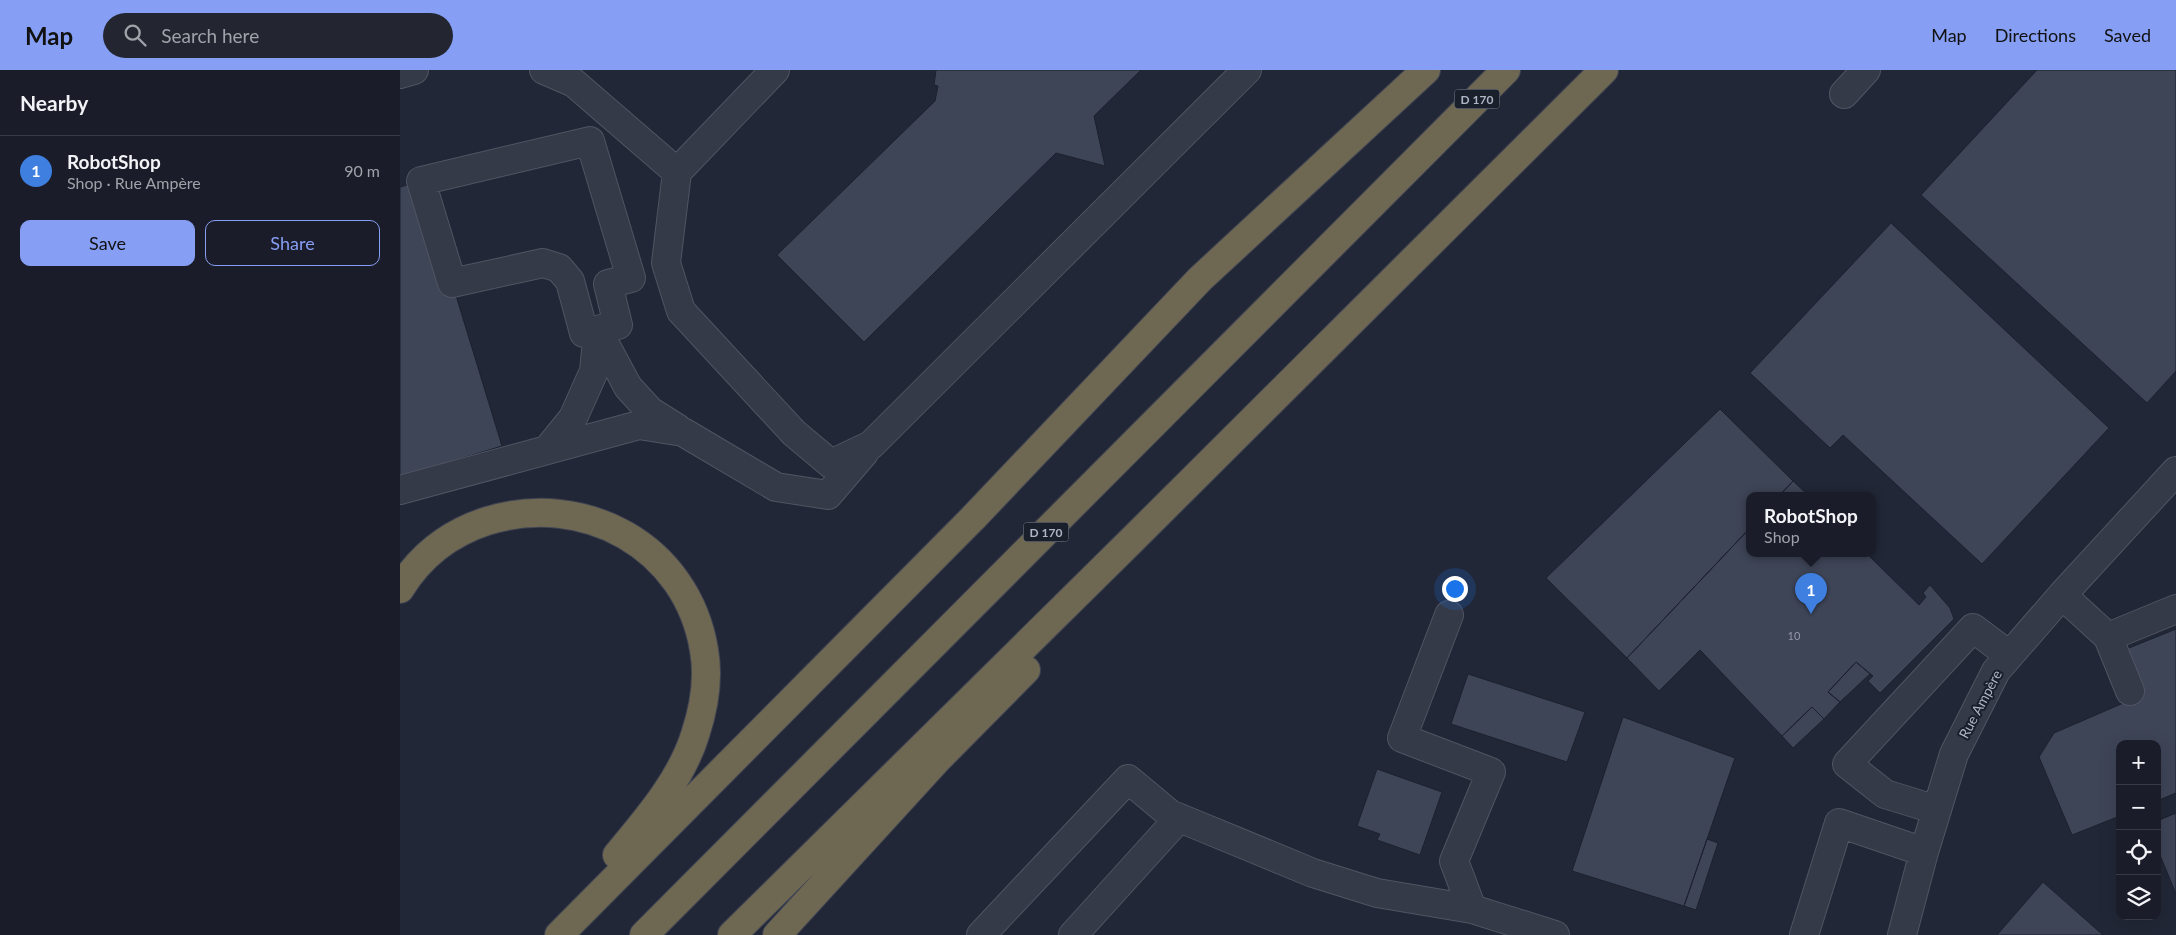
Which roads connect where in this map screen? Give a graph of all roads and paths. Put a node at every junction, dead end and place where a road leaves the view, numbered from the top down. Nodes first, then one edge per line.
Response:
1 (414, 70) edge
2 (544, 70) edge
3 (578, 70) edge
4 (775, 70) edge
5 (1247, 70) edge
6 (1403, 70) edge
7 (1426, 70) edge
8 (1506, 70) edge
9 (1604, 70) edge
10 (1866, 70) edge
11 (400, 74) edge
12 (1844, 94) dead end
13 (677, 172) junction
14 (1314, 172) junction
15 (598, 331) junction
16 (683, 432) junction
17 (870, 445) junction
18 (547, 450) junction
19 (2176, 471) edge
20 (400, 490) edge
21 (1132, 540) junction
22 (400, 589) edge
23 (2062, 595) junction
24 (2176, 609) edge
25 (1449, 616) dead end
26 (2108, 637) junction
27 (2010, 655) junction
28 (2130, 691) dead end
29 (1936, 810) junction
30 (1180, 818) junction
31 (1924, 852) junction
32 (1472, 909) junction
33 (559, 935) edge
34 (644, 935) edge
35 (732, 935) edge
36 (777, 935) edge
37 (981, 935) edge
38 (1073, 935) edge
39 (1555, 935) edge
40 (1804, 935) edge
41 (1902, 935) edge

1 - 11 street
2 - 13 street
3 - 13 street
4 - 13 street
5 - 17 street
6 - 14 highway
7 - 14 highway
8 - 34 highway, D 170
9 - 21 highway
10 - 12 street
13 - 17 street
14 - 33 highway
15 - 15 street
15 - 16 street
15 - 18 street
16 - 17 street
16 - 18 street
18 - 20 street
19 - 23 street, Rue Ampère
21 - 35 highway
21 - 36 highway
22 - 33 highway
23 - 26 street
23 - 27 street, Rue Ampère
24 - 26 street
25 - 32 street
26 - 28 street
27 - 29 street, Rue Ampère
27 - 29 street
29 - 31 street, Rue Ampère
30 - 32 street
30 - 37 street
30 - 38 street
31 - 40 street
31 - 41 street, Rue Ampère
32 - 39 street

